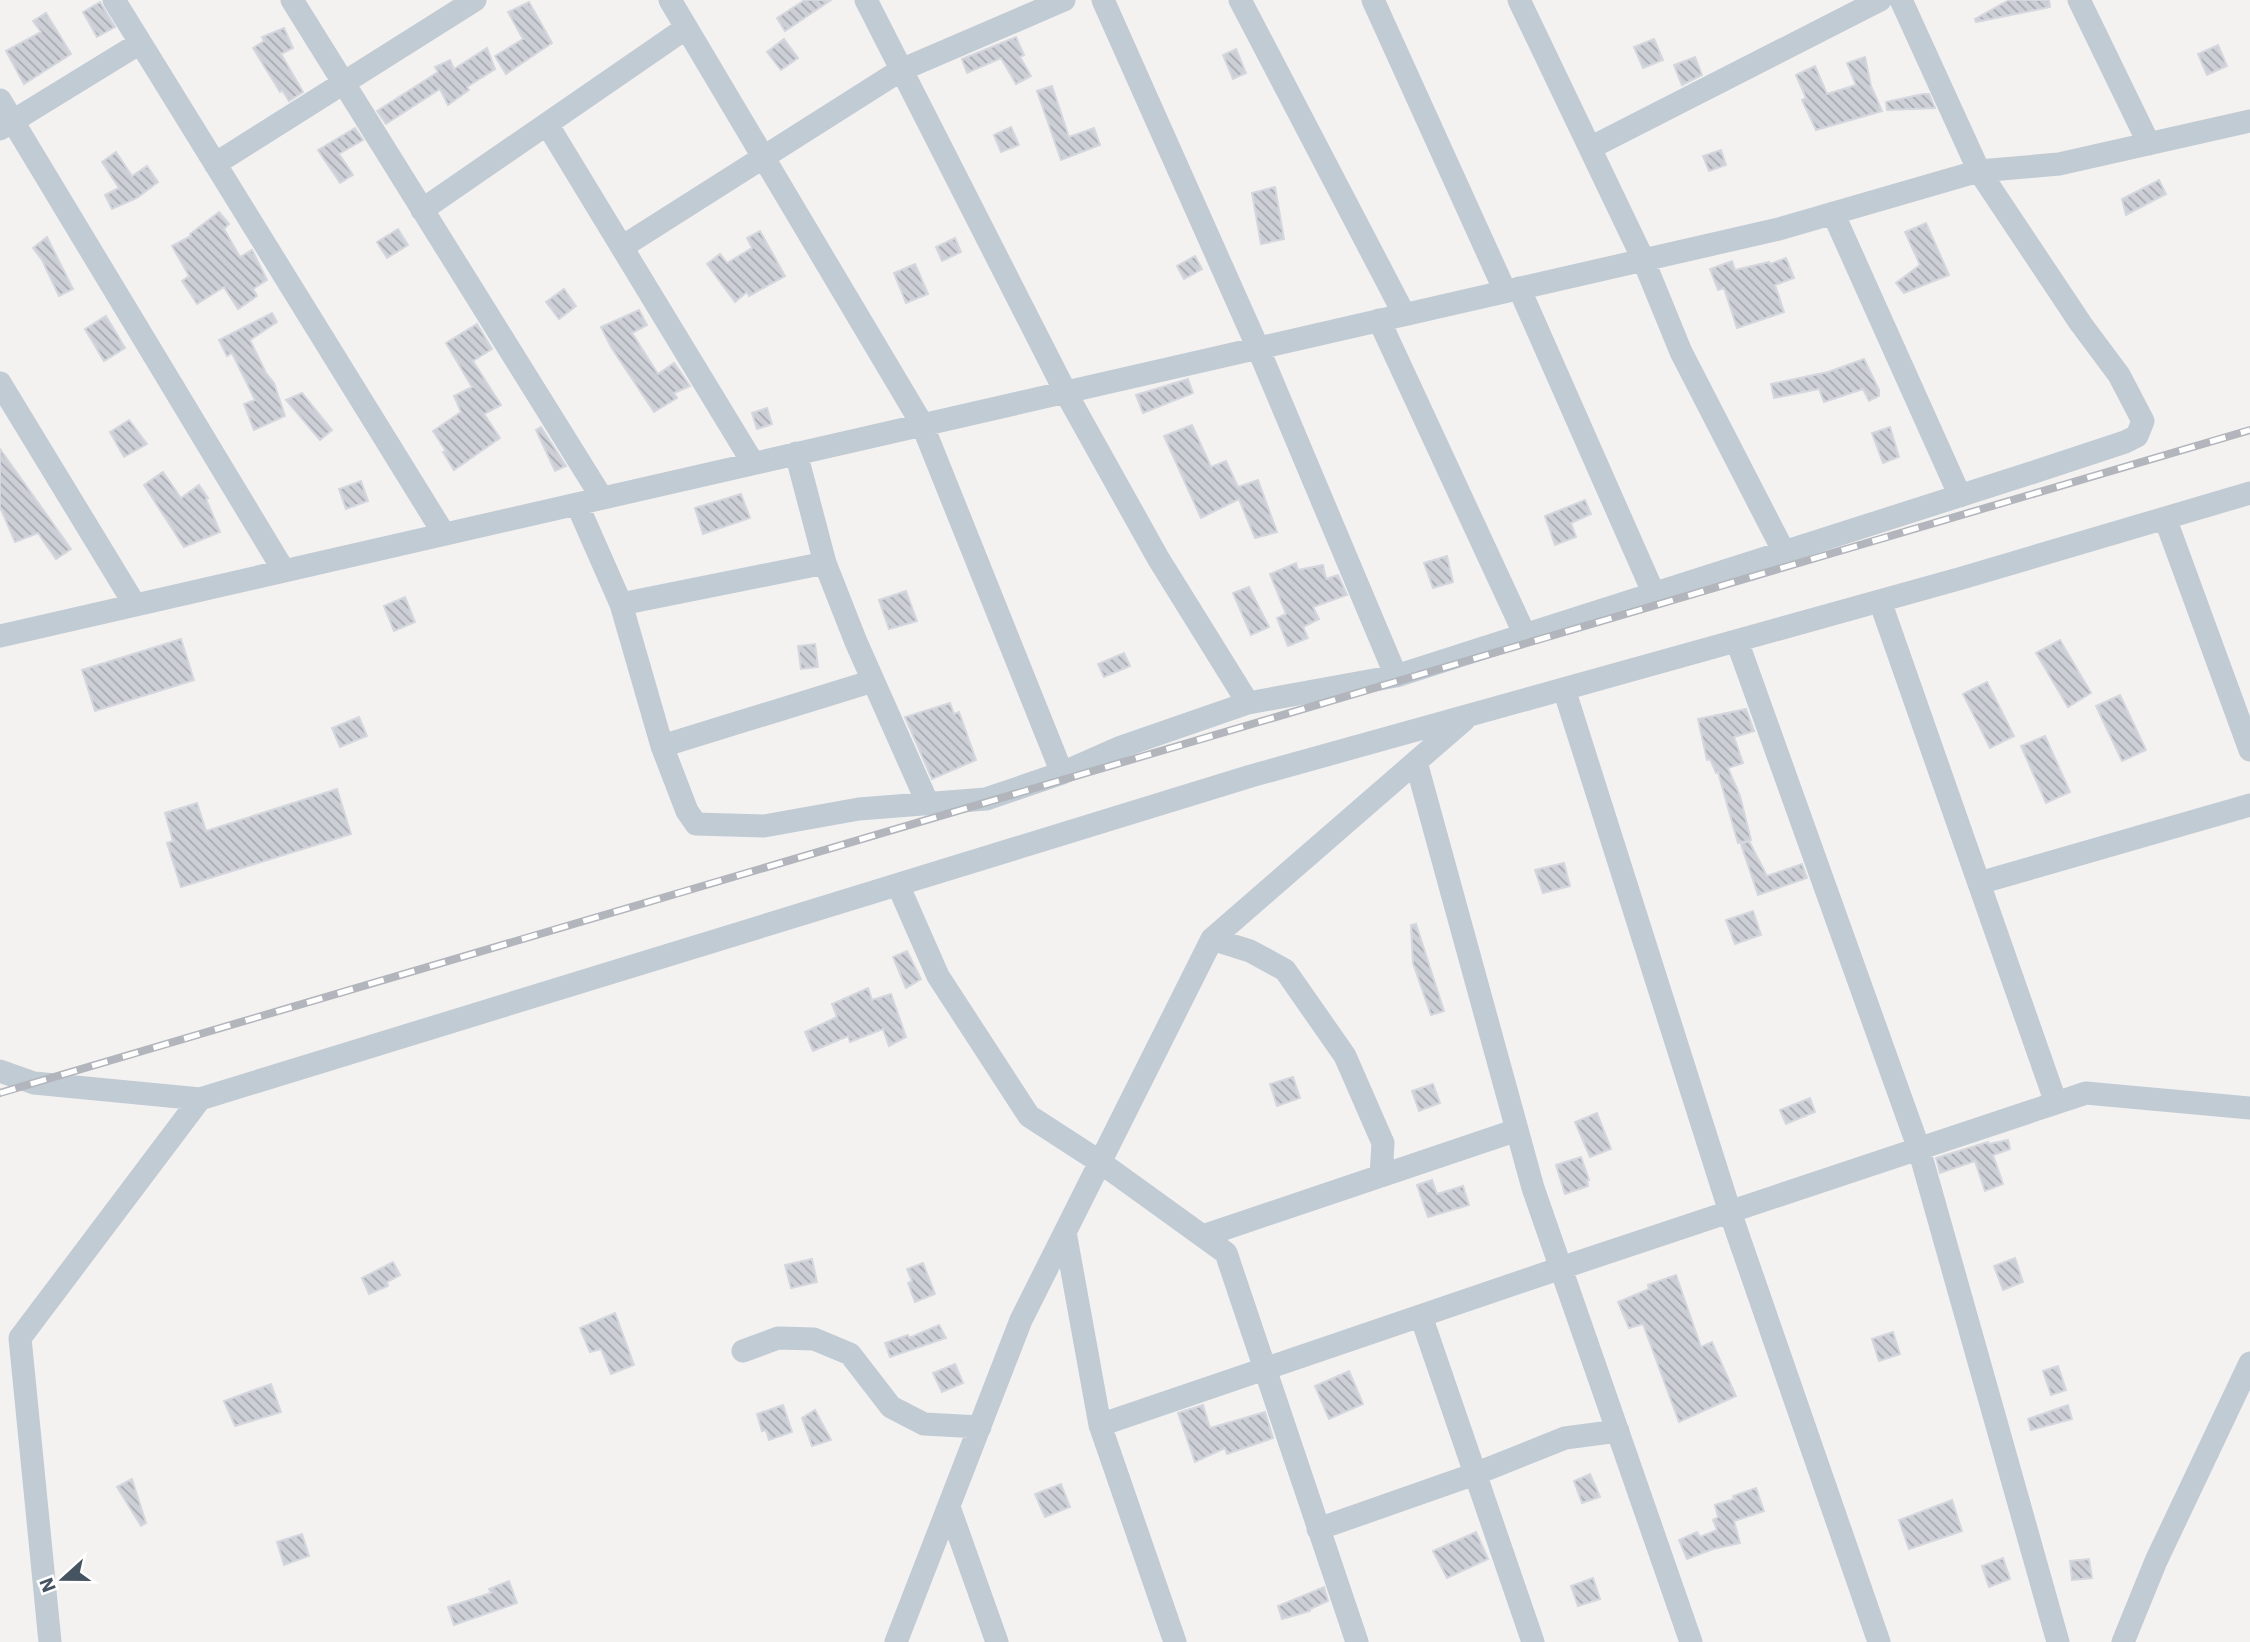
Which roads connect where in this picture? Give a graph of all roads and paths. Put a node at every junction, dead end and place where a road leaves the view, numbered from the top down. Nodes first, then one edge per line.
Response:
1 (114, 0) edge
2 (292, 0) edge
3 (475, 0) edge
4 (670, 0) edge
5 (866, 0) edge
6 (1064, 0) edge
7 (1103, 0) edge
8 (1240, 0) edge
9 (1373, 0) edge
10 (1519, 0) edge
11 (1880, 0) edge
12 (1901, 0) edge
13 (2079, 0) edge
14 (687, 28) junction
15 (141, 43) junction
16 (901, 70) junction
17 (344, 83) junction
18 (0, 100) edge
19 (2250, 121) edge
20 (547, 124) junction
21 (6, 125) edge
22 (2149, 144) junction
23 (1590, 148) junction
24 (763, 157) junction
25 (215, 164) junction
26 (1979, 171) junction
27 (422, 210) junction
28 (1833, 213) junction
29 (622, 247) junction
30 (1643, 259) junction
31 (1512, 289) junction
32 (1404, 314) junction
33 (1379, 320) junction
34 (1258, 348) junction
35 (0, 383) edge
36 (1066, 393) junction
37 (922, 424) junction
38 (796, 453) junction
39 (753, 463) junction
40 (2250, 493) edge
41 (1960, 496) junction
42 (602, 498) junction
43 (576, 504) junction
44 (2165, 518) junction
45 (444, 534) junction
46 (1784, 552) junction
47 (825, 563) junction
48 (284, 570) junction
49 (1654, 594) junction
50 (1880, 601) junction
51 (621, 604) junction
52 (135, 605) junction
53 (1525, 635) junction
54 (0, 636) edge
55 (1737, 641) junction
56 (1396, 676) junction
57 (873, 681) junction
58 (1564, 689) junction
59 (1248, 703) junction
60 (1469, 715) junction
61 (662, 746) junction
62 (2250, 750) edge
63 (1416, 762) junction
64 (1062, 773) junction
65 (928, 804) junction
66 (2250, 805) edge
67 (1979, 883) junction
68 (898, 885) junction
69 (1212, 939) junction
70 (0, 1071) edge
71 (200, 1099) junction
72 (2056, 1103) junction
73 (2250, 1108) edge
74 (1517, 1130) junction
75 (1919, 1149) junction
76 (1100, 1162) junction
77 (1381, 1176) junction
78 (1730, 1212) junction
79 (1065, 1231) junction
80 (1203, 1236) junction
81 (1561, 1268) junction
82 (1421, 1316) junction
83 (10, 1337) edge
84 (743, 1351) dead end
85 (2250, 1363) edge
86 (1264, 1369) junction
87 (1101, 1425) junction
88 (980, 1427) junction
89 (1618, 1431) junction
90 (1475, 1474) junction
91 (948, 1507) junction
92 (1318, 1529) junction
93 (2117, 1640) edge
94 (50, 1642) edge
95 (896, 1642) edge
96 (997, 1642) edge
97 (1175, 1642) edge
98 (1357, 1642) edge
99 (1533, 1642) edge
100 (1691, 1642) edge
101 (1879, 1642) edge
102 (2059, 1642) edge

1 - 15 street
2 - 17 street
3 - 17 street
4 - 14 street
5 - 16 street
6 - 16 street
7 - 34 street
8 - 32 street
9 - 31 street
10 - 23 street
11 - 23 street
12 - 26 street
13 - 22 street
14 - 20 street
14 - 24 street
15 - 21 street
15 - 25 street
16 - 24 street
16 - 36 street
17 - 25 street
17 - 27 street
18 - 21 street
19 - 22 street
20 - 27 street
20 - 29 street
21 - 48 street
22 - 26 street
23 - 30 street
24 - 29 street
24 - 37 street
25 - 45 street
26 - 28 street
26 - 41 street
27 - 42 street
28 - 30 street
28 - 41 street
29 - 39 street
30 - 31 street
30 - 46 street
31 - 32 street
31 - 49 street
32 - 33 street
33 - 34 street
33 - 53 street
34 - 36 street
34 - 56 street
35 - 52 street
36 - 37 street
36 - 59 street
37 - 38 street
37 - 64 street
38 - 39 street
38 - 47 street
39 - 42 street
40 - 44 street
41 - 46 street
42 - 43 street
43 - 45 street
43 - 51 street
44 - 50 street
44 - 62 street
45 - 48 street
46 - 49 street
47 - 51 street
47 - 57 street
48 - 52 street
49 - 53 street
50 - 55 street
50 - 67 street
51 - 61 street
52 - 54 street
53 - 56 street
55 - 58 street
55 - 75 street
56 - 59 street
57 - 61 street
57 - 65 street
58 - 60 street
58 - 78 street
59 - 64 street
60 - 63 street
60 - 68 street
61 - 65 street
63 - 69 street
63 - 74 street
64 - 65 street
66 - 67 street
67 - 72 street
68 - 71 street
68 - 76 street
69 - 76 street
69 - 77 street
70 - 71 street
71 - 83 street
72 - 73 street
72 - 75 street
74 - 77 street
74 - 81 street
75 - 78 street
75 - 102 street
76 - 79 street
76 - 80 street
77 - 80 street
78 - 81 street
78 - 101 street
79 - 87 street
79 - 88 street
80 - 86 street
81 - 82 street
81 - 89 street
82 - 86 street
82 - 90 street
83 - 94 street
84 - 88 street
85 - 93 street
86 - 87 street
86 - 92 street
87 - 97 street
88 - 91 street
89 - 90 street
89 - 100 street
90 - 92 street
90 - 99 street
91 - 95 street
91 - 96 street
92 - 98 street

